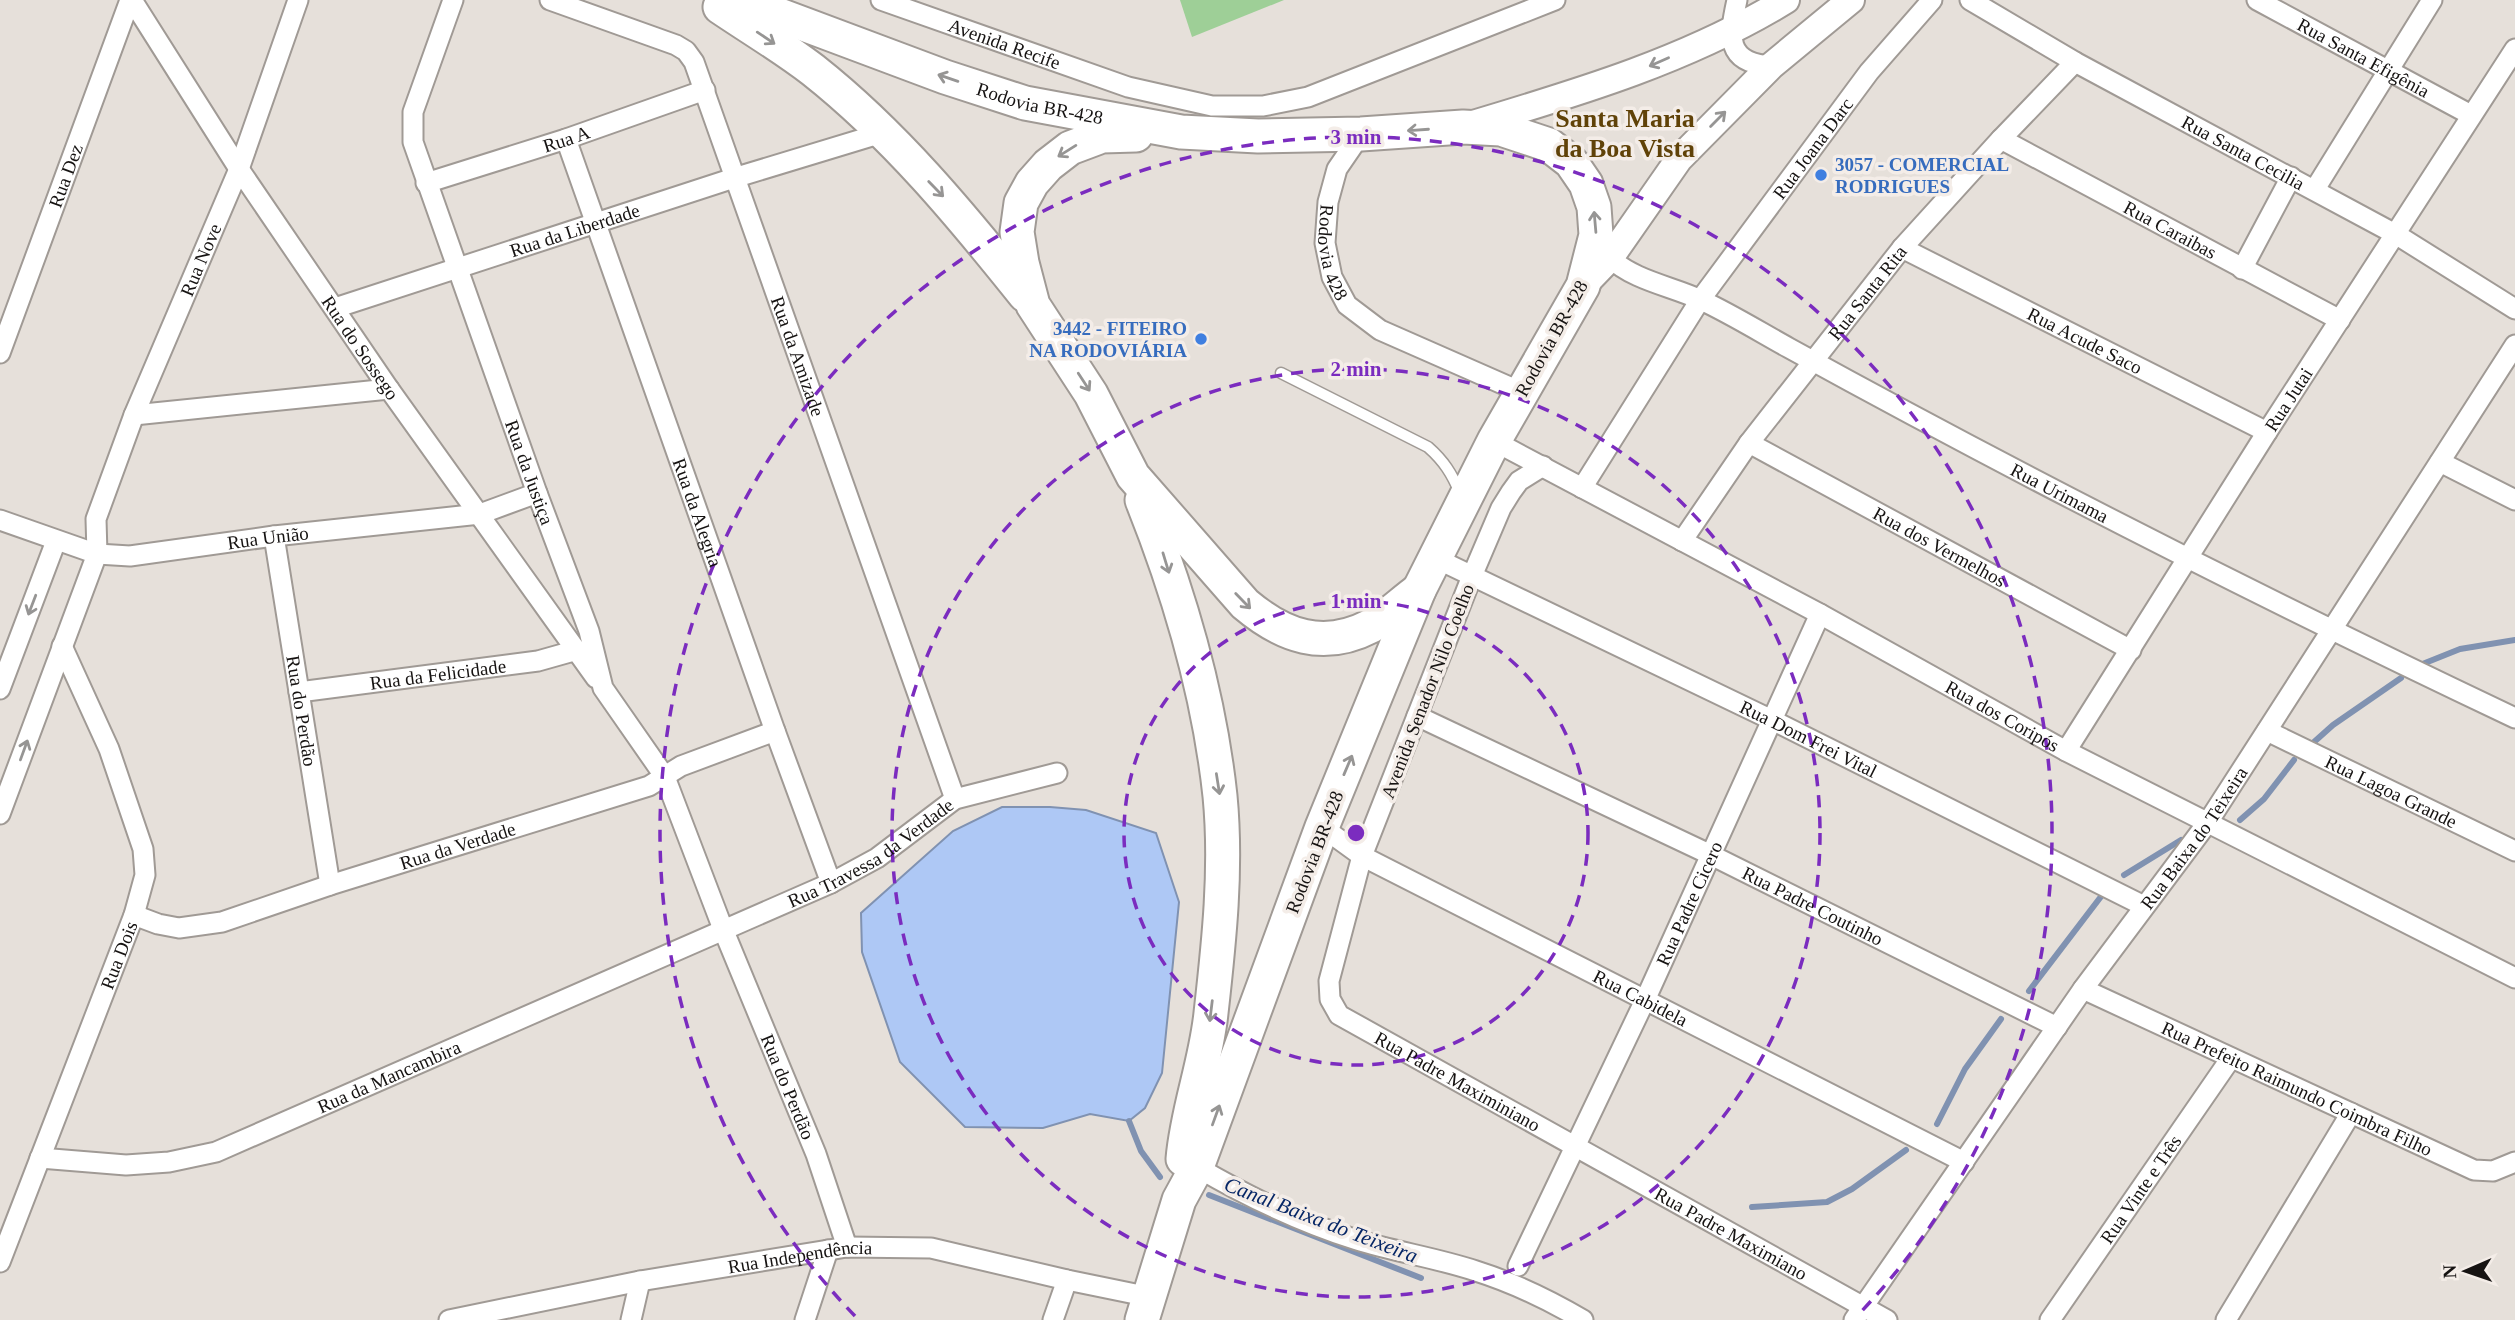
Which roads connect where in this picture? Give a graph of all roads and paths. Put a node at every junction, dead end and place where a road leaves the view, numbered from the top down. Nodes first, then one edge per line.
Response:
1 (131, 0) edge
2 (298, 0) edge
3 (453, 0) edge
4 (550, 0) edge
5 (710, 0) edge
6 (726, 0) edge
7 (881, 0) edge
8 (1555, 0) edge
9 (1737, 0) edge
10 (1786, 0) edge
11 (1851, 0) edge
12 (1932, 0) edge
13 (1970, 0) edge
14 (2257, 0) edge
15 (2432, 0) edge
16 (1731, 30) junction
17 (2515, 49) edge
18 (2075, 62) junction
19 (1771, 66) junction
20 (2388, 70) junction
21 (705, 90) junction
22 (2471, 115) junction
23 (1463, 127) junction
24 (1181, 132) junction
25 (882, 133) junction
26 (1361, 134) junction
27 (566, 139) junction
28 (2001, 139) junction
29 (239, 169) junction
30 (737, 177) junction
31 (2291, 177) junction
32 (426, 183) junction
33 (2315, 189) junction
34 (597, 224) junction
35 (2397, 235) junction
36 (1902, 248) junction
37 (1610, 258) junction
38 (457, 269) junction
39 (2242, 269) junction
40 (1583, 286) junction
41 (1700, 300) junction
42 (1033, 305) junction
43 (335, 308) junction
44 (2515, 309) edge
45 (2340, 320) junction
46 (2515, 345) edge
47 (0, 353) edge
48 (1813, 362) junction
49 (1281, 373) dead end
50 (389, 389) junction
51 (1521, 392) junction
52 (134, 415) junction
53 (2267, 432) junction
54 (1494, 442) junction
55 (1749, 443) junction
56 (2440, 462) junction
57 (1543, 466) junction
58 (1133, 476) junction
59 (1583, 488) junction
60 (537, 493) junction
61 (2515, 500) edge
62 (1464, 503) junction
63 (480, 514) junction
64 (96, 519) junction
65 (0, 520) edge
66 (274, 536) junction
67 (56, 541) junction
68 (1682, 541) junction
69 (97, 554) junction
70 (1435, 558) junction
71 (2188, 558) junction
72 (1472, 576) junction
73 (1419, 590) junction
74 (1820, 614) junction
75 (2331, 631) junction
76 (62, 646) junction
77 (577, 650) junction
78 (2131, 650) junction
79 (603, 688) junction
80 (0, 690) edge
81 (299, 692) junction
82 (1417, 716) junction
83 (2515, 718) edge
84 (1772, 720) junction
85 (2267, 731) junction
86 (775, 732) junction
87 (2066, 751) junction
88 (1057, 773) dead end
89 (664, 777) junction
90 (955, 799) junction
91 (0, 814) edge
92 (2208, 822) junction
93 (1322, 827) junction
94 (2515, 851) edge
95 (1709, 853) junction
96 (1362, 856) junction
97 (831, 883) junction
98 (331, 886) junction
99 (2144, 906) junction
100 (134, 915) junction
101 (723, 929) junction
102 (2515, 978) edge
103 (2083, 989) junction
104 (1646, 998) junction
105 (1339, 1015) joint
106 (2057, 1027) junction
107 (2231, 1058) junction
108 (2351, 1113) junction
109 (1575, 1146) junction
110 (40, 1158) junction
111 (1964, 1162) junction
112 (2515, 1162) edge
113 (1197, 1167) junction
114 (1179, 1200) junction
115 (838, 1248) junction
116 (0, 1262) edge
117 (1518, 1266) dead end
118 (1067, 1280) junction
119 (640, 1282) junction
120 (1146, 1308) edge
121 (1859, 1313) edge
122 (475, 1317) edge
123 (449, 1320) edge
124 (631, 1320) edge
125 (805, 1320) edge
126 (1053, 1320) edge
127 (1583, 1320) edge
128 (1887, 1320) edge
129 (2050, 1320) edge
130 (2226, 1320) edge

1 - 29 street, Rua do Sossego
1 - 47 street, Rua Dez
2 - 29 street, Rua Nove
3 - 32 street, Rua da Justiça
4 - 21 street, Rua da Amizade
5 -> 25 highway
24 -> 6 highway, Rodovia BR-428
7 - 8 street, Avenida Recife
9 - 16 street
10 - 16 main road
11 - 19 main road
12 - 41 street, Rua Joana Darc
13 - 18 street, Rua Santa Cecilia
14 - 20 street, Rua Santa Efigênia
15 - 20 street
16 - 19 street
16 -> 23 main road
17 - 22 street, Rua Jutai
18 - 28 street, Rua Santa Rita
18 - 31 street, Rua Santa Cecilia
37 -> 19 main road
20 - 22 street, Rua Santa Efigênia
20 - 33 street
21 - 27 street, Rua A
21 - 30 street, Rua da Amizade
22 - 35 street, Rua Jutai
23 -> 26 highway, Rodovia BR-428
40 -> 23 highway, Rodovia BR-428
24 - 26 highway, Rodovia BR-428
24 -> 42 highway
25 - 30 street, Rua da Liberdade
25 -> 42 highway
26 - 51 street, Rodovia 428
27 - 32 street, Rua A
27 - 34 street, Rua da Alegria
28 - 36 street, Rua Santa Rita
28 - 39 street, Rua Caraibas
29 - 43 street, Rua do Sossego
29 - 52 street, Rua Nove
30 - 34 street, Rua da Liberdade
30 - 90 street, Rua da Amizade
31 - 33 street, Rua Santa Cecilia
31 - 39 street
32 - 38 street, Rua da Justiça
33 - 35 street, Rua Santa Cecilia
34 - 38 street, Rua da Liberdade
34 - 86 street, Rua da Alegria
35 - 44 street, Rua Santa Cecilia
35 - 45 street, Rua Jutai
36 - 48 street, Rua Santa Rita
36 - 53 street, Rua Acude Saco
37 - 40 main road
37 - 41 street, Rua Urimama
38 - 43 street, Rua da Liberdade
38 - 60 street, Rua da Justiça
39 - 45 street, Rua Caraibas
40 - 51 highway, Rodovia BR-428
41 - 48 street, Rua Urimama
41 - 59 street
42 -> 58 highway
43 - 50 street, Rua do Sossego
45 - 53 street, Rua Jutai
46 - 56 street, Rua Baixa do Teixeira
48 - 55 street, Rua Santa Rita
48 - 71 street, Rua Urimama
49 - 62 lane
50 - 52 street
50 - 63 street, Rua do Sossego
51 - 54 highway, Rodovia BR-428
52 - 64 street, Rua Nove
53 - 71 street, Rua Jutai
54 - 57 street, Rua dos Coripós
54 - 62 highway, Rodovia BR-428
55 - 68 street, Rua Santa Rita
55 - 78 street, Rua dos Vermelhos
56 - 61 street
56 - 75 street, Rua Baixa do Teixeira
57 - 59 street, Rua dos Coripós
57 - 72 street, Avenida Senador Nilo Coelho
58 -> 73 highway
58 -> 114 highway, Rodovia BR-428
59 - 68 street, Rua dos Coripós
60 - 63 street, Rua União
60 - 79 street, Rua da Justiça
62 - 70 highway, Rodovia BR-428
63 - 66 street, Rua União
63 - 77 street, Rua do Sossego
64 - 67 street
64 - 69 street, Rua Nove
65 - 67 street, Rua União
66 - 69 street, Rua União
66 - 81 street, Rua do Perdão
67 - 69 street, Rua União
67 -> 80 street
68 - 74 street, Rua dos Coripós
69 - 76 street
70 - 72 street, Rua Dom Frei Vital
70 - 73 highway, Rodovia BR-428
71 - 75 street, Rua Urimama
71 - 78 street, Rua Jutai
72 - 82 street, Avenida Senador Nilo Coelho
72 - 84 street, Rua Dom Frei Vital
93 -> 73 highway, Rodovia BR-428
74 - 84 street, Rua Padre Cicero
74 - 87 street, Rua dos Coripós
75 - 83 street, Rua Urimama
75 - 85 street, Rua Baixa do Teixeira
91 -> 76 street
76 - 100 street, Rua Dois
77 - 79 street, Rua do Sossego
77 - 81 street, Rua da Felicidade
78 - 87 street, Rua Jutai
79 - 89 street, Rua da Justiça
81 - 98 street, Rua do Perdão
82 - 95 street, Rua Padre Coutinho
82 - 96 street, Avenida Senador Nilo Coelho
84 - 95 street, Rua Padre Cicero
84 - 99 street, Rua Dom Frei Vital
85 - 92 street, Rua Baixa do Teixeira
85 - 94 street, Rua Lagoa Grande
86 - 89 street, Rua da Verdade
86 - 97 street, Rua da Alegria
87 - 92 street, Rua dos Coripós
88 - 90 street, Rua Travessa da Verdade
89 - 98 street, Rua da Verdade
89 - 101 street, Rua da Justiça
90 - 97 street, Rua Travessa da Verdade
92 - 99 street, Rua Baixa do Teixeira
92 - 102 street, Rua dos Coripós
93 - 96 street, Rua Cabidela
113 -> 93 highway, Rodovia BR-428
95 - 104 street, Rua Padre Cicero
95 - 106 street, Rua Padre Coutinho
96 - 104 street, Rua Cabidela
96 - 105 street, Avenida Senador Nilo Coelho
97 - 101 street, Rua Travessa da Verdade
98 - 100 street, Rua da Verdade
99 - 103 street, Rua Baixa do Teixeira
100 - 110 street, Rua Dois
101 - 110 street, Rua da Mancambira
101 - 115 street, Rua do Perdão
103 - 106 street, Rua Baixa do Teixeira
103 - 107 street, Rua Prefeito Raimundo Coimbra Filho
104 - 109 street, Rua Padre Cicero
104 - 111 street, Rua Cabidela
105 - 109 street, Rua Padre Maximiniano
106 - 111 street, Rua Baixa do Teixeira
107 - 108 street, Rua Prefeito Raimundo Coimbra Filho
107 - 129 street, Rua Vinte e Três
108 - 112 street, Rua Prefeito Raimundo Coimbra Filho
108 - 130 street
109 - 117 street, Rua Padre Cicero
109 - 121 street, Rua Padre Maximiano
110 - 116 street, Rua Dois
111 - 121 street, Rua Baixa do Teixeira
113 - 114 highway, Rodovia BR-428
113 - 127 street
114 - 120 highway, Rodovia BR-428
115 - 118 street, Rua Independência
115 - 119 street, Rua Independência
115 - 125 street
118 - 120 street, Rua Independência
118 - 126 street
119 - 122 street, Rua Independência
119 - 124 street
121 - 128 street, Rua Padre Maximiano
122 - 123 street, Rua Independência

